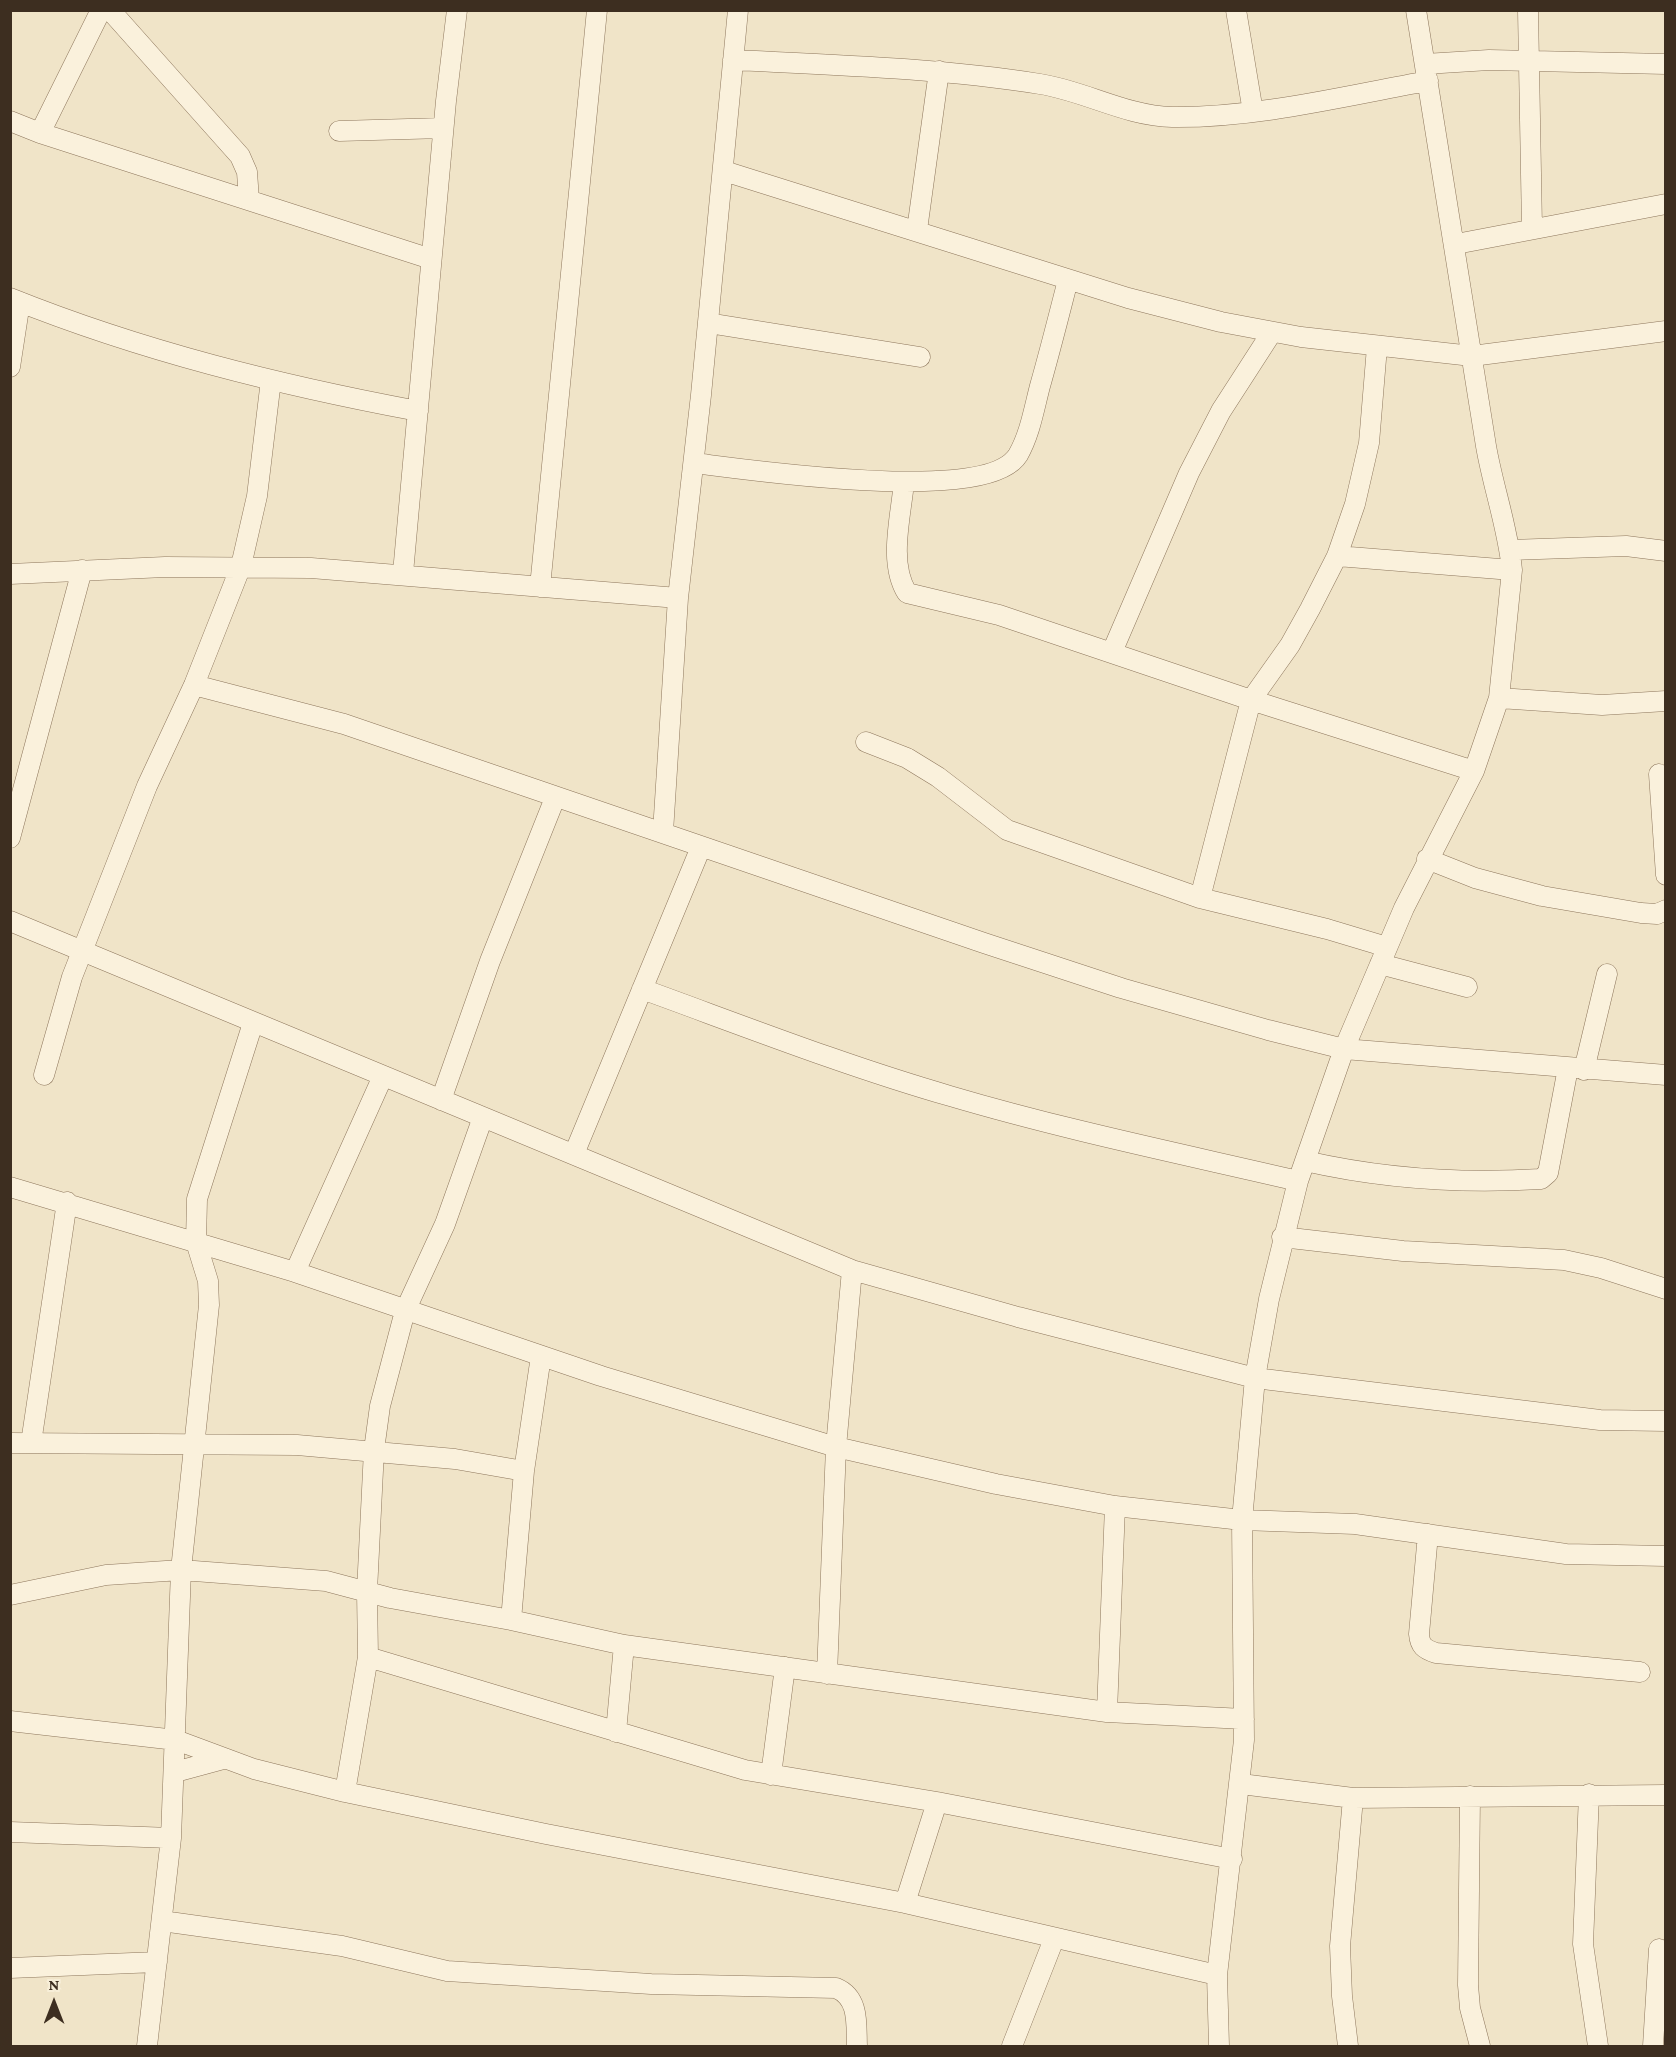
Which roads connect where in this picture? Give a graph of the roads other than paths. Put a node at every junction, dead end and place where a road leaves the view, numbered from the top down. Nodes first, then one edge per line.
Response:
1 (101, 10) edge
2 (110, 10) edge
3 (457, 10) edge
4 (597, 10) edge
5 (738, 10) edge
6 (1236, 10) edge
7 (1416, 10) edge
8 (1528, 10) edge
9 (732, 60) junction
10 (1527, 61) junction
11 (1665, 64) edge
12 (939, 71) junction
13 (1426, 72) junction
14 (1253, 112) junction
15 (10, 121) edge
16 (443, 128) junction
17 (339, 131) dead end
18 (40, 133) junction
19 (724, 171) junction
20 (249, 201) junction
21 (1665, 204) edge
22 (1532, 228) junction
23 (917, 230) junction
24 (1456, 244) junction
25 (431, 259) junction
26 (1068, 280) junction
27 (15, 300) edge
28 (708, 323) junction
29 (1665, 331) edge
30 (1272, 332) junction
31 (1377, 347) junction
32 (1472, 356) junction
33 (920, 357) dead end
34 (10, 367) edge
35 (271, 380) junction
36 (418, 411) junction
37 (694, 463) junction
38 (904, 482) junction
39 (1510, 550) junction
40 (1665, 551) edge
41 (1337, 556) junction
42 (241, 566) junction
43 (82, 570) junction
44 (1512, 570) junction
45 (10, 573) edge
46 (403, 573) junction
47 (540, 587) junction
48 (678, 598) junction
49 (1112, 652) junction
50 (194, 685) junction
51 (1499, 698) junction
52 (1251, 700) junction
53 (1665, 701) edge
54 (866, 742) dead end
55 (1474, 771) junction
56 (1659, 774) dead end
57 (555, 798) junction
58 (663, 832) junction
59 (10, 838) edge
60 (701, 847) junction
61 (1427, 859) junction
62 (1665, 875) edge
63 (1200, 898) junction
64 (1665, 910) edge
65 (10, 921) edge
66 (84, 951) junction
67 (1383, 956) junction
68 (1607, 975) dead end
69 (1467, 987) dead end
70 (642, 989) junction
71 (253, 1023) junction
72 (1344, 1049) junction
73 (1576, 1069) junction
74 (44, 1075) dead end
75 (1665, 1075) edge
76 (383, 1076) junction
77 (441, 1100) junction
78 (483, 1117) junction
79 (574, 1154) junction
80 (1305, 1161) junction
81 (1298, 1181) junction
82 (10, 1187) edge
83 (67, 1202) junction
84 (1282, 1237) junction
85 (196, 1242) junction
86 (852, 1270) junction
87 (295, 1272) junction
88 (1665, 1288) edge
89 (405, 1311) junction
90 (541, 1356) junction
91 (1255, 1378) junction
92 (1665, 1421) edge
93 (10, 1443) edge
94 (31, 1443) junction
95 (195, 1443) junction
96 (836, 1447) junction
97 (374, 1450) junction
98 (524, 1471) junction
99 (1115, 1506) junction
100 (1242, 1520) junction
101 (1428, 1534) junction
102 (1665, 1556) edge
103 (181, 1570) junction
104 (367, 1591) junction
105 (10, 1595) edge
106 (511, 1620) junction
107 (624, 1645) junction
108 (368, 1657) junction
109 (785, 1667) junction
110 (1640, 1672) dead end
111 (827, 1674) junction
112 (1107, 1712) junction
113 (1244, 1719) junction
114 (10, 1721) edge
115 (616, 1732) junction
116 (176, 1740) junction
117 (223, 1759) junction
118 (175, 1772) junction
119 (771, 1775) junction
120 (1241, 1784) junction
121 (345, 1792) junction
122 (1588, 1794) junction
123 (1665, 1795) edge
124 (1470, 1796) junction
125 (1353, 1797) junction
126 (937, 1802) junction
127 (10, 1832) edge
128 (171, 1838) junction
129 (1232, 1859) junction
130 (904, 1903) junction
131 (162, 1922) junction
132 (1054, 1939) junction
133 (1659, 1949) dead end
134 (157, 1962) junction
135 (10, 1968) edge
136 (1217, 1975) junction
137 (147, 2046) edge
138 (857, 2046) edge
139 (1012, 2046) edge
140 (1219, 2046) edge
141 (1348, 2046) edge
142 (1480, 2046) edge
143 (1598, 2046) edge
144 (1656, 2046) edge

1 - 18 street
2 - 20 street
3 - 16 street
4 - 47 street
5 - 9 street
6 - 14 street
7 - 13 street
8 - 10 street
9 - 12 street
9 - 19 street
10 - 11 street
10 - 13 street
10 - 22 street
12 - 14 street
12 - 23 street
13 - 14 street
13 - 24 street
15 - 18 street
16 - 17 street
16 - 25 street
18 - 20 street
19 - 23 street
19 - 28 street
20 - 25 street
21 - 22 street
22 - 24 street
23 - 26 street
24 - 32 street
25 - 36 street
26 - 30 street
26 - 38 street
27 - 34 street
27 - 35 street
28 - 33 street
28 - 37 street
29 - 32 street
30 - 31 street
30 - 49 street
31 - 32 street
31 - 41 street
32 - 39 street
35 - 36 street
35 - 42 street
36 - 46 street
37 - 38 street
37 - 48 street
38 - 49 street
39 - 40 street
39 - 44 street
41 - 44 street
41 - 52 street
42 - 43 street
42 - 46 street
42 - 50 street
43 - 45 street
43 - 59 street
44 - 51 street
46 - 47 street
47 - 48 street
48 - 58 street
49 - 52 street
50 - 57 street
50 - 66 street
51 - 53 street
51 - 55 street
52 - 55 street
52 - 63 street
54 - 63 street
55 - 61 street
56 - 62 street
57 - 58 street
57 - 77 street
58 - 60 street
60 - 70 street
60 - 72 street
61 - 64 street
61 - 67 street
63 - 67 street
65 - 66 street
66 - 71 street
66 - 74 street
67 - 69 street
67 - 72 street
68 - 73 street
70 - 79 street
70 - 81 street
71 - 76 street
71 - 85 street
72 - 73 street
72 - 80 street
73 - 75 street
73 - 80 street
76 - 77 street
76 - 87 street
77 - 78 street
78 - 79 street
78 - 89 street
79 - 86 street
80 - 81 street
81 - 84 street
82 - 83 street
83 - 85 street
83 - 94 street
84 - 88 street
84 - 91 street
85 - 87 street
85 - 95 street
86 - 91 street
86 - 96 street
87 - 89 street
89 - 90 street
89 - 97 street
90 - 96 street
90 - 98 street
91 - 92 street
91 - 100 street
93 - 94 street
94 - 95 street
95 - 97 street
95 - 103 street
96 - 99 street
96 - 111 street
97 - 98 street
97 - 104 street
98 - 106 street
99 - 100 street
99 - 112 street
100 - 101 street
100 - 113 street
101 - 102 street
101 - 110 street
103 - 104 street
103 - 105 street
103 - 116 street
104 - 106 street
104 - 108 street
106 - 107 street
107 - 109 street
107 - 115 street
108 - 115 street
108 - 121 street
109 - 111 street
109 - 119 street
111 - 112 street
112 - 113 street
113 - 120 street
114 - 116 street
115 - 119 street
116 - 117 street
116 - 118 street
117 - 118 street
117 - 121 street
118 - 128 street
119 - 126 street
120 - 125 street
120 - 129 street
121 - 130 street
122 - 123 street
122 - 124 street
122 - 143 street
124 - 125 street
124 - 142 street
125 - 141 street
126 - 129 street
126 - 130 street
127 - 128 street
128 - 131 street
129 - 136 street
130 - 132 street
131 - 134 street
131 - 138 street
132 - 136 street
132 - 139 street
133 - 144 street
134 - 135 street
134 - 137 street
136 - 140 street

